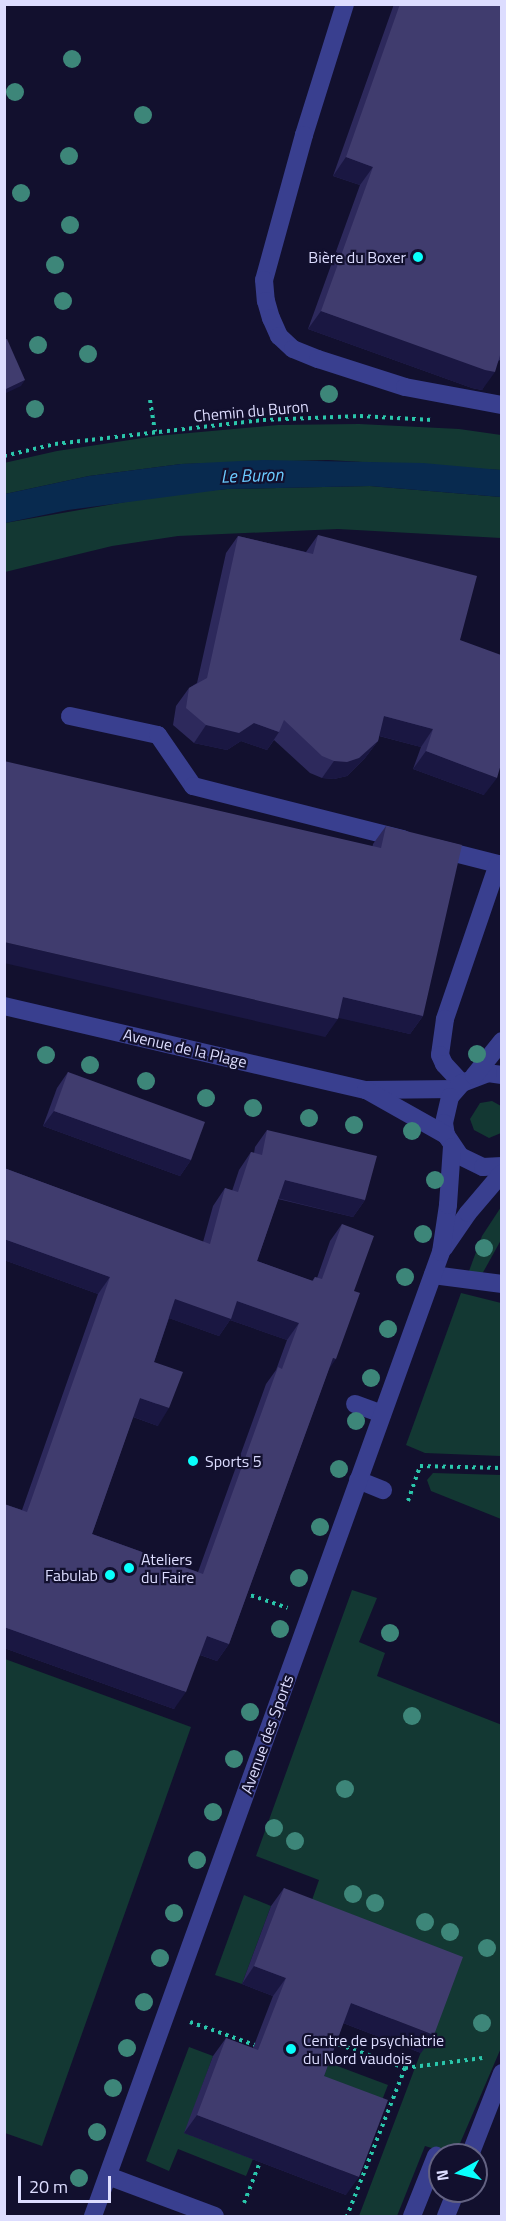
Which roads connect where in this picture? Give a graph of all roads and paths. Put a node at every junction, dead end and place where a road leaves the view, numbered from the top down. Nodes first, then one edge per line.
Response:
1 (345, 4) edge
2 (150, 400) dead end
3 (501, 405) edge
4 (437, 420) dead end
5 (155, 432) junction
6 (4, 456) edge
7 (70, 716) dead end
8 (4, 1006) edge
9 (501, 1041) edge
10 (501, 1075) edge
11 (464, 1083) junction
12 (366, 1090) junction
13 (449, 1141) junction
14 (501, 1166) edge
15 (501, 1173) edge
16 (441, 1252) junction
17 (433, 1275) junction
18 (501, 1284) edge
19 (355, 1404) dead end
20 (382, 1414) junction
21 (501, 1468) edge
22 (358, 1480) junction
23 (383, 1490) dead end
24 (408, 1501) dead end
25 (240, 1591) edge
26 (310, 1616) junction
27 (190, 2022) dead end
28 (331, 2042) edge
29 (255, 2045) dead end
30 (491, 2057) dead end
31 (405, 2068) junction
32 (501, 2073) edge
33 (475, 2143) edge
34 (260, 2162) edge
35 (108, 2176) junction
36 (428, 2176) edge
37 (244, 2203) dead end
38 (93, 2217) edge
39 (216, 2217) edge
40 (347, 2217) edge
41 (412, 2217) edge

1 - 3 street
2 - 5 path
4 - 5 path, Chemin du Buron
5 - 6 path, Chemin du Buron
7 - 11 street
8 - 12 street, Avenue de la Plage
9 - 11 street
10 - 11 street, Avenue de la Plage
11 - 12 street, Avenue de la Plage
11 - 13 street, Avenue des Sports
12 - 13 street, Avenue de la Plage
13 - 14 street, Avenue de la Plage
13 - 16 street, Avenue des Sports
15 - 16 street, Avenue des Sports
16 - 17 street, Avenue des Sports
17 - 18 street
17 - 20 street, Avenue des Sports
19 - 20 street
20 - 22 street, Avenue des Sports
21 - 24 path
22 - 23 street
22 - 26 street, Avenue des Sports
25 - 26 path
26 - 35 street, Avenue des Sports
27 - 29 path
28 - 31 path
30 - 31 path
31 - 40 path
32 - 33 street
34 - 37 path
35 - 38 street, Avenue des Sports
35 - 39 street
36 - 41 street

